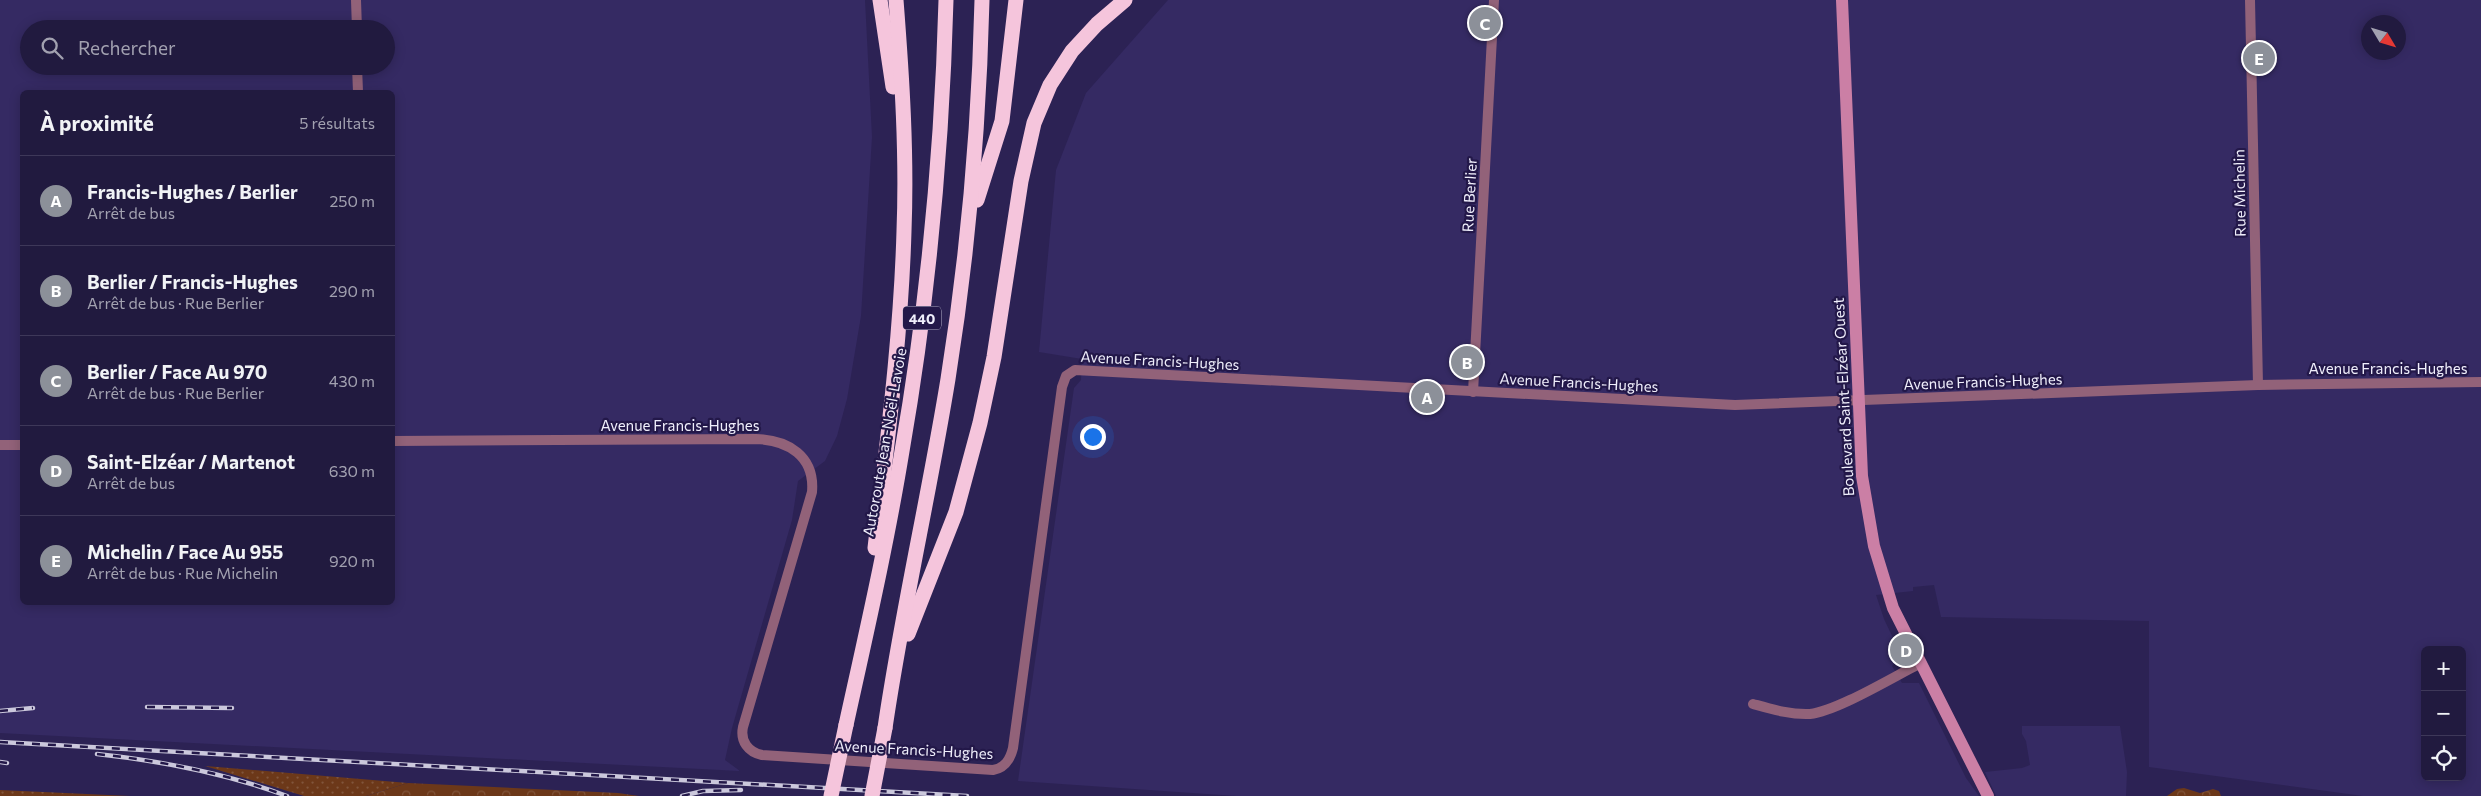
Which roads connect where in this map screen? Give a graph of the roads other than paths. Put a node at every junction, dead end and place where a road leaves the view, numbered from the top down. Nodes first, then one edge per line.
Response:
1 (356, 0) edge
2 (880, 0) edge
3 (896, 0) edge
4 (946, 0) edge
5 (982, 0) edge
6 (1016, 0) edge
7 (1125, 0) edge
8 (1494, 0) edge
9 (1842, 0) edge
10 (2250, 0) edge
11 (357, 20) edge
12 (357, 75) edge
13 (358, 90) edge
14 (905, 157) junction
15 (967, 230) junction
16 (2481, 382) edge
17 (2258, 385) junction
18 (1472, 392) junction
19 (1859, 400) junction
20 (395, 441) edge
21 (20, 444) edge
22 (0, 445) edge
23 (866, 632) junction
24 (1920, 664) junction
25 (895, 667) junction
26 (1753, 704) dead end
27 (831, 796) edge
28 (872, 796) edge
29 (1988, 796) edge

1 - 11 street
2 - 14 highway
3 - 14 highway
4 - 23 highway, Autoroute Jean-Noël-Lavoie / 440
5 - 15 highway, 440
6 - 15 highway
7 - 25 highway
8 - 18 street, Rue Berlier
9 - 19 street, Boulevard Saint-Elzéar Ouest
10 - 17 street, Rue Michelin
12 - 13 street
14 - 23 highway
15 - 25 highway, 440
16 - 17 street, Avenue Francis-Hughes
17 - 19 street, Avenue Francis-Hughes
18 - 19 street, Avenue Francis-Hughes
18 - 20 street, Avenue Francis-Hughes
19 - 24 street, Boulevard Saint-Elzéar Ouest
21 - 22 street
23 - 27 highway, Autoroute Jean-Noël-Lavoie / 440, bridge
24 - 26 street
24 - 29 street, Boulevard Saint-Elzéar Ouest
25 - 28 highway, 440, bridge

